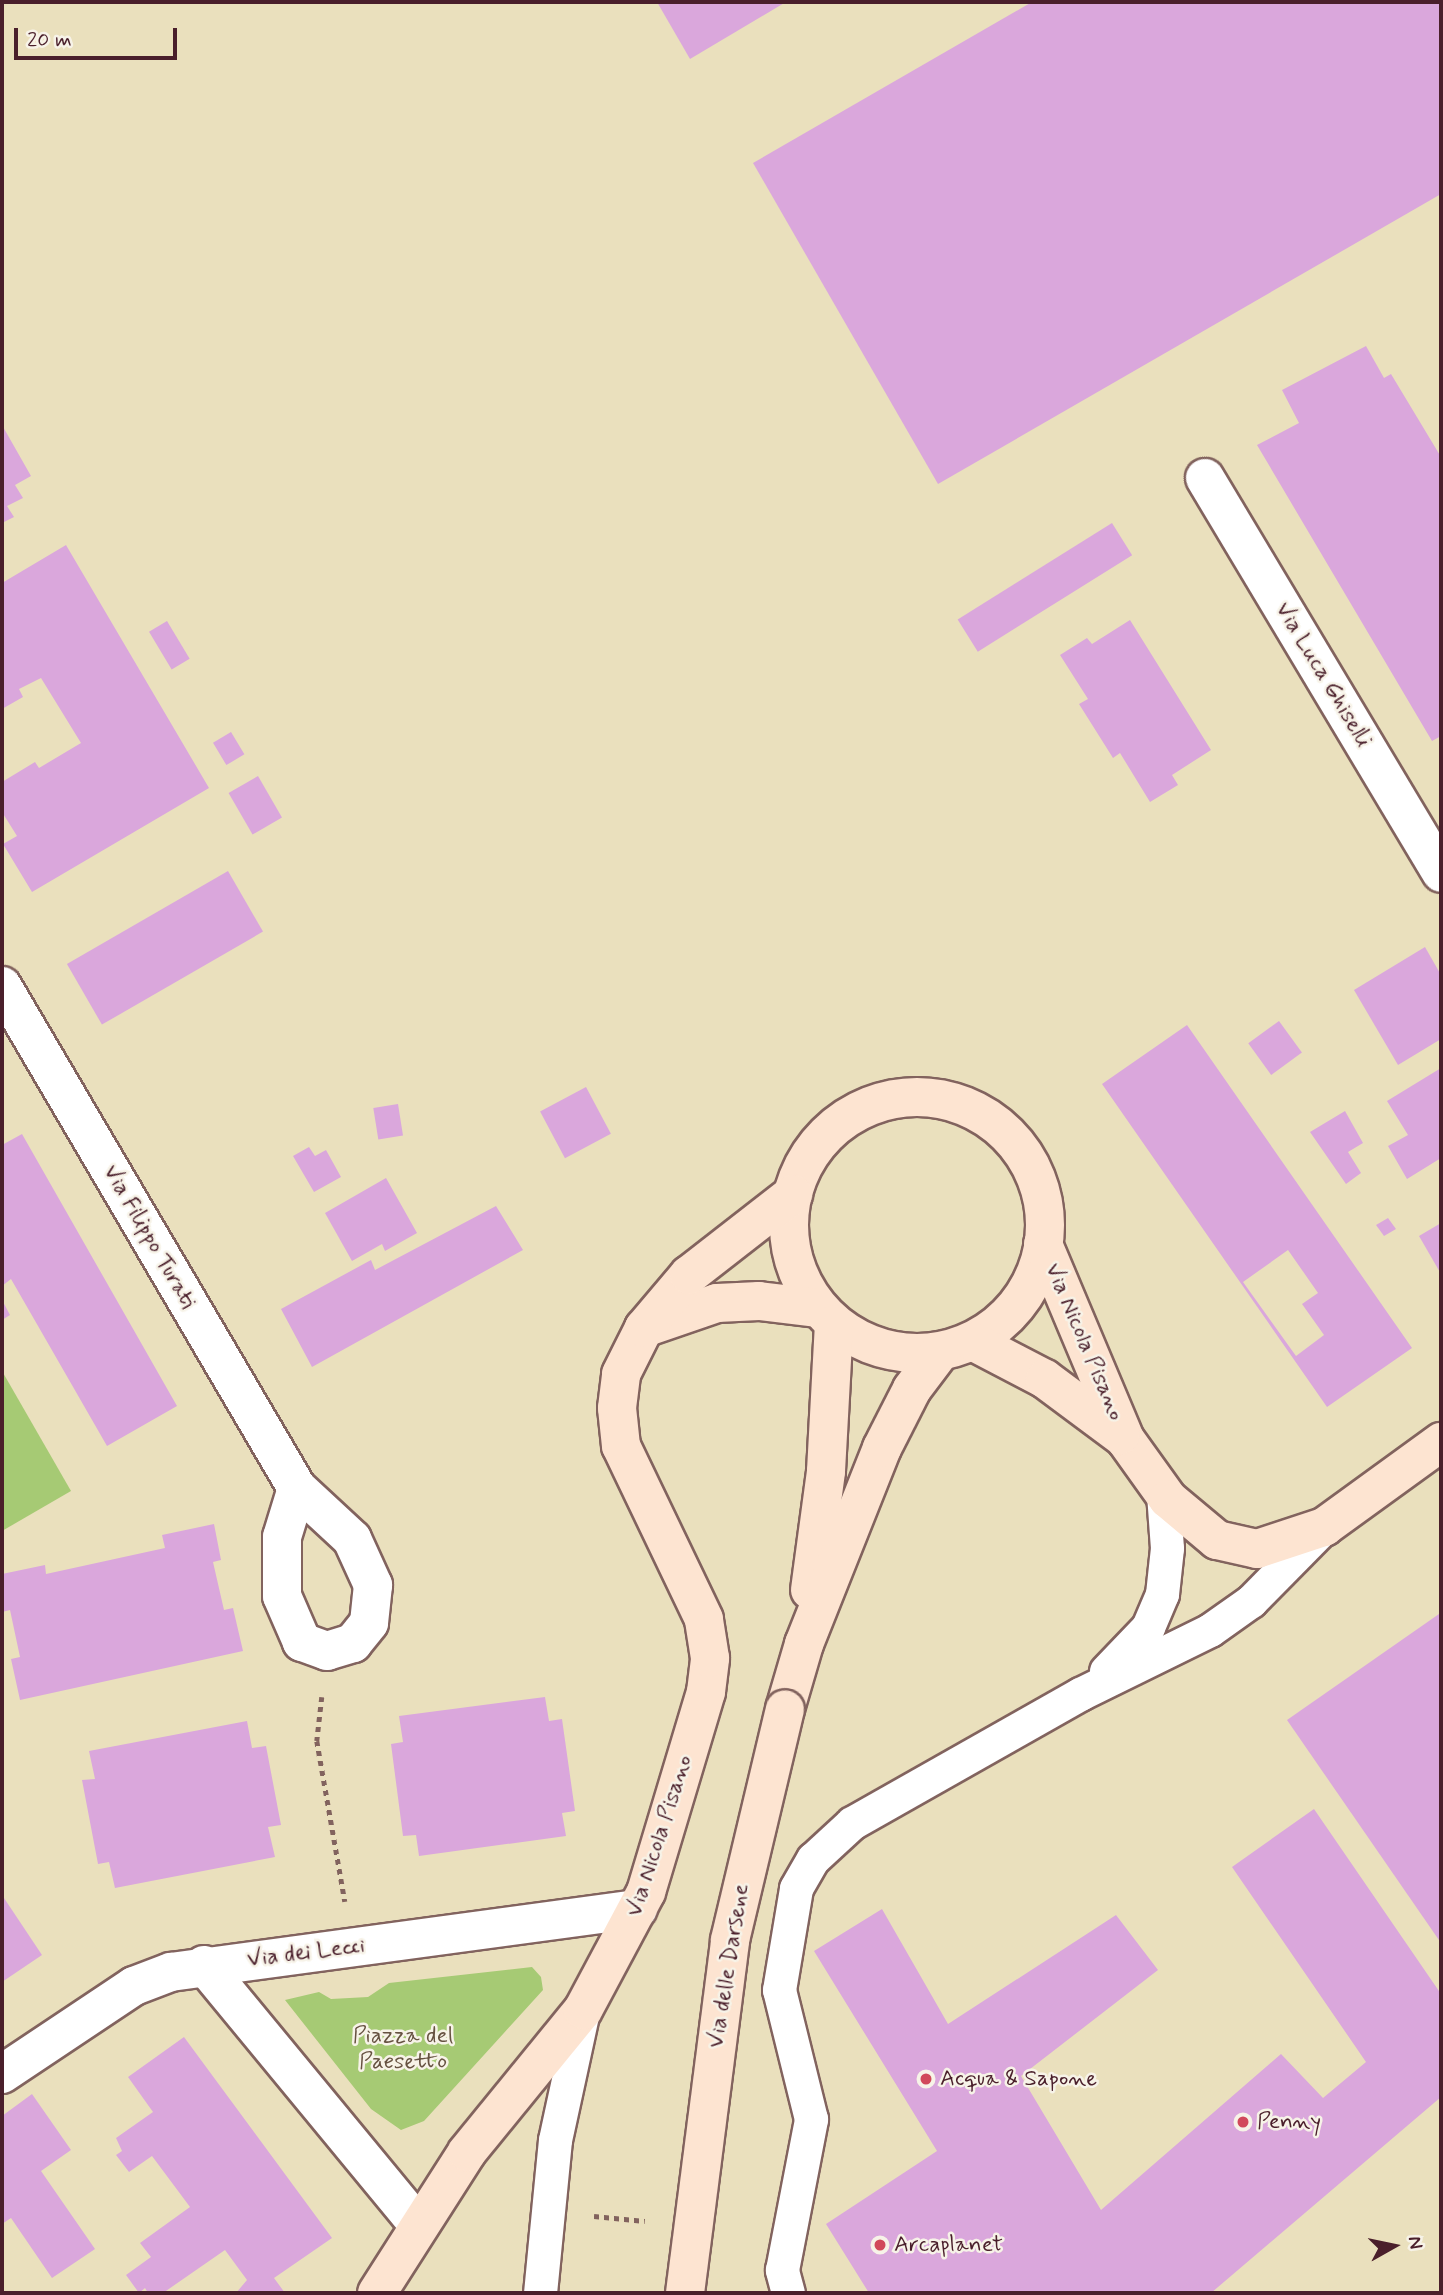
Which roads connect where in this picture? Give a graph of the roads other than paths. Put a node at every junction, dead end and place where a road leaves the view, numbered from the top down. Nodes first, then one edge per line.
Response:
1 (1205, 478) dead end
2 (1441, 873) edge
3 (2, 986) edge
4 (793, 1194) junction
5 (1043, 1244) junction
6 (826, 1316) junction
7 (644, 1328) junction
8 (956, 1346) junction
9 (1125, 1439) junction
10 (1441, 1442) edge
11 (297, 1488) junction
12 (1163, 1493) junction
13 (1324, 1527) junction
14 (804, 1644) junction
15 (1080, 1694) junction
16 (638, 1909) junction
17 (204, 1965) junction
18 (583, 2010) junction
19 (2, 2074) edge
20 (418, 2225) junction
21 (377, 2293) edge
22 (540, 2293) edge
23 (685, 2293) edge
24 (788, 2293) edge

1 - 2 street, Via Luca Ghiselli
3 - 11 street, Via Filippo Turati
4 - 5 street, Via Nicola Pisano
4 - 6 street, Via Nicola Pisano
4 - 7 street, Via Nicola Pisano
5 - 8 street, Via Nicola Pisano
5 - 9 street, Via Nicola Pisano
6 - 7 street, Via Nicola Pisano
6 - 8 street, Via Nicola Pisano
6 - 14 street, Via delle Darsene
7 - 16 street, Via Nicola Pisano
8 - 9 street, Via Nicola Pisano
8 - 14 street, Via delle Darsene
9 - 12 street, Via Nicola Pisano
10 - 13 street, Via Nicola Pisano
11 - 11 street, Via Filippo Turati
12 - 13 street, Via Nicola Pisano
12 - 15 lane
13 - 15 lane
14 - 23 street, Via delle Darsene, bridge
15 - 24 lane
16 - 17 street, Via dei Lecci
16 - 18 street, Via Nicola Pisano
17 - 19 street, Via dei Lecci
17 - 20 street
18 - 20 street, Via Nicola Pisano
18 - 22 lane
20 - 21 street, Via Nicola Pisano

